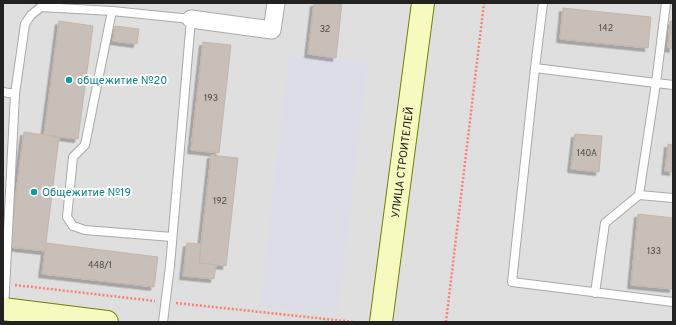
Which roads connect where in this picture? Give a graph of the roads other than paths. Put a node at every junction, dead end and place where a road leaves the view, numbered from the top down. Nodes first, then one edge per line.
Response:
1 (276, 3) edge
2 (423, 3) edge
3 (543, 3) edge
4 (666, 3) edge
5 (112, 11) junction
6 (190, 19) junction
7 (535, 68) junction
8 (656, 83) junction
9 (673, 85) edge
10 (3, 92) edge
11 (15, 94) junction
12 (639, 195) junction
13 (673, 198) edge
14 (5, 235) edge
15 (172, 237) junction
16 (595, 292) junction
17 (673, 302) edge
18 (3, 309) edge
19 (107, 322) edge
20 (163, 322) edge
21 (380, 322) edge

1 - 6 street
2 - 21 main road, УЛИЦА СТРОИТЕЛЕЙ
3 - 7 lane
4 - 8 lane
5 - 6 lane
5 - 11 lane
5 - 15 lane
6 - 15 lane
7 - 8 lane
7 - 16 lane
8 - 9 lane
8 - 12 lane
10 - 11 lane
11 - 14 lane
12 - 13 lane
12 - 16 lane
14 - 18 lane
15 - 20 lane
16 - 17 lane
18 - 19 main road

